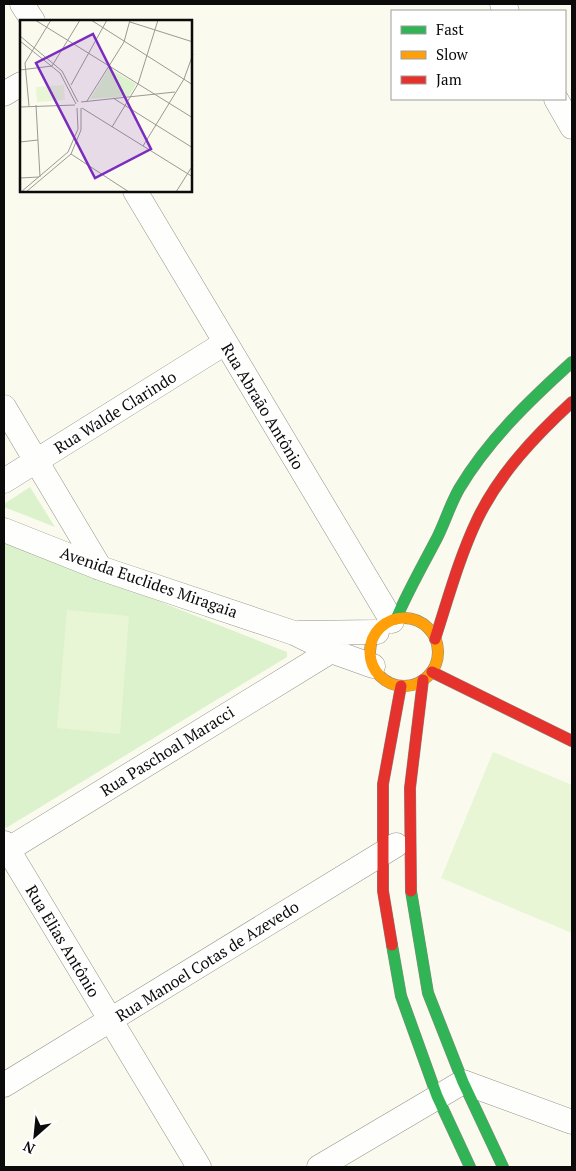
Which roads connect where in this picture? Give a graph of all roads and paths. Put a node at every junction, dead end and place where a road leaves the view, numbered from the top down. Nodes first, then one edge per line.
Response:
1 (22, 4) edge
2 (32, 20) edge
3 (20, 85) edge
4 (4, 94) edge
5 (557, 100) edge
6 (572, 126) edge
7 (136, 192) edge
8 (226, 343) junction
9 (572, 362) edge
10 (572, 402) edge
11 (4, 407) edge
12 (508, 447) junction
13 (36, 461) junction
14 (4, 481) edge
15 (4, 530) edge
16 (440, 532) junction
17 (467, 544) junction
18 (100, 568) junction
19 (388, 624) junction
20 (294, 632) junction
21 (436, 639) junction
22 (331, 651) junction
23 (373, 666) junction
24 (428, 676) junction
25 (401, 686) junction
26 (572, 741) edge
27 (410, 836) junction
28 (5, 848) edge
29 (382, 853) junction
30 (111, 1020) junction
31 (463, 1082) junction
32 (4, 1085) edge
33 (437, 1096) junction
34 (572, 1122) edge
35 (199, 1167) edge
36 (319, 1167) edge
37 (470, 1167) edge
38 (503, 1167) edge

1 - 2 street
3 - 4 street
5 - 6 street
7 - 8 street, Rua Abraão Antônio
8 - 13 street, Rua Walde Clarindo
8 - 19 street, Rua Abraão Antônio
9 - 12 street
10 - 12 street
11 - 13 street
12 - 16 street
12 - 17 street
13 - 14 street, Rua Walde Clarindo
13 - 18 street
15 - 18 street, Avenida Euclides Miragaia
16 - 17 street
16 - 19 street
17 - 21 street
18 - 20 street, Avenida Euclides Miragaia
19 - 20 street, Avenida Euclides Miragaia
19 - 21 street
19 - 23 street
20 - 22 street, Avenida Euclides Miragaia
21 - 24 street
22 - 23 street, Avenida Euclides Miragaia
22 - 28 street, Rua Paschoal Maracci
23 - 25 street
24 - 25 street
24 - 26 street
24 - 27 street
25 - 29 street
27 - 29 street, Rua Manoel Cotas de Azevedo
27 - 31 street
28 - 30 street, Rua Elias Antônio
29 - 30 street, Rua Manoel Cotas de Azevedo
29 - 33 street
30 - 32 street, Rua Manoel Cotas de Azevedo
30 - 35 street, Rua Elias Antônio
31 - 33 street
31 - 34 street
31 - 38 street
33 - 36 street
33 - 37 street

